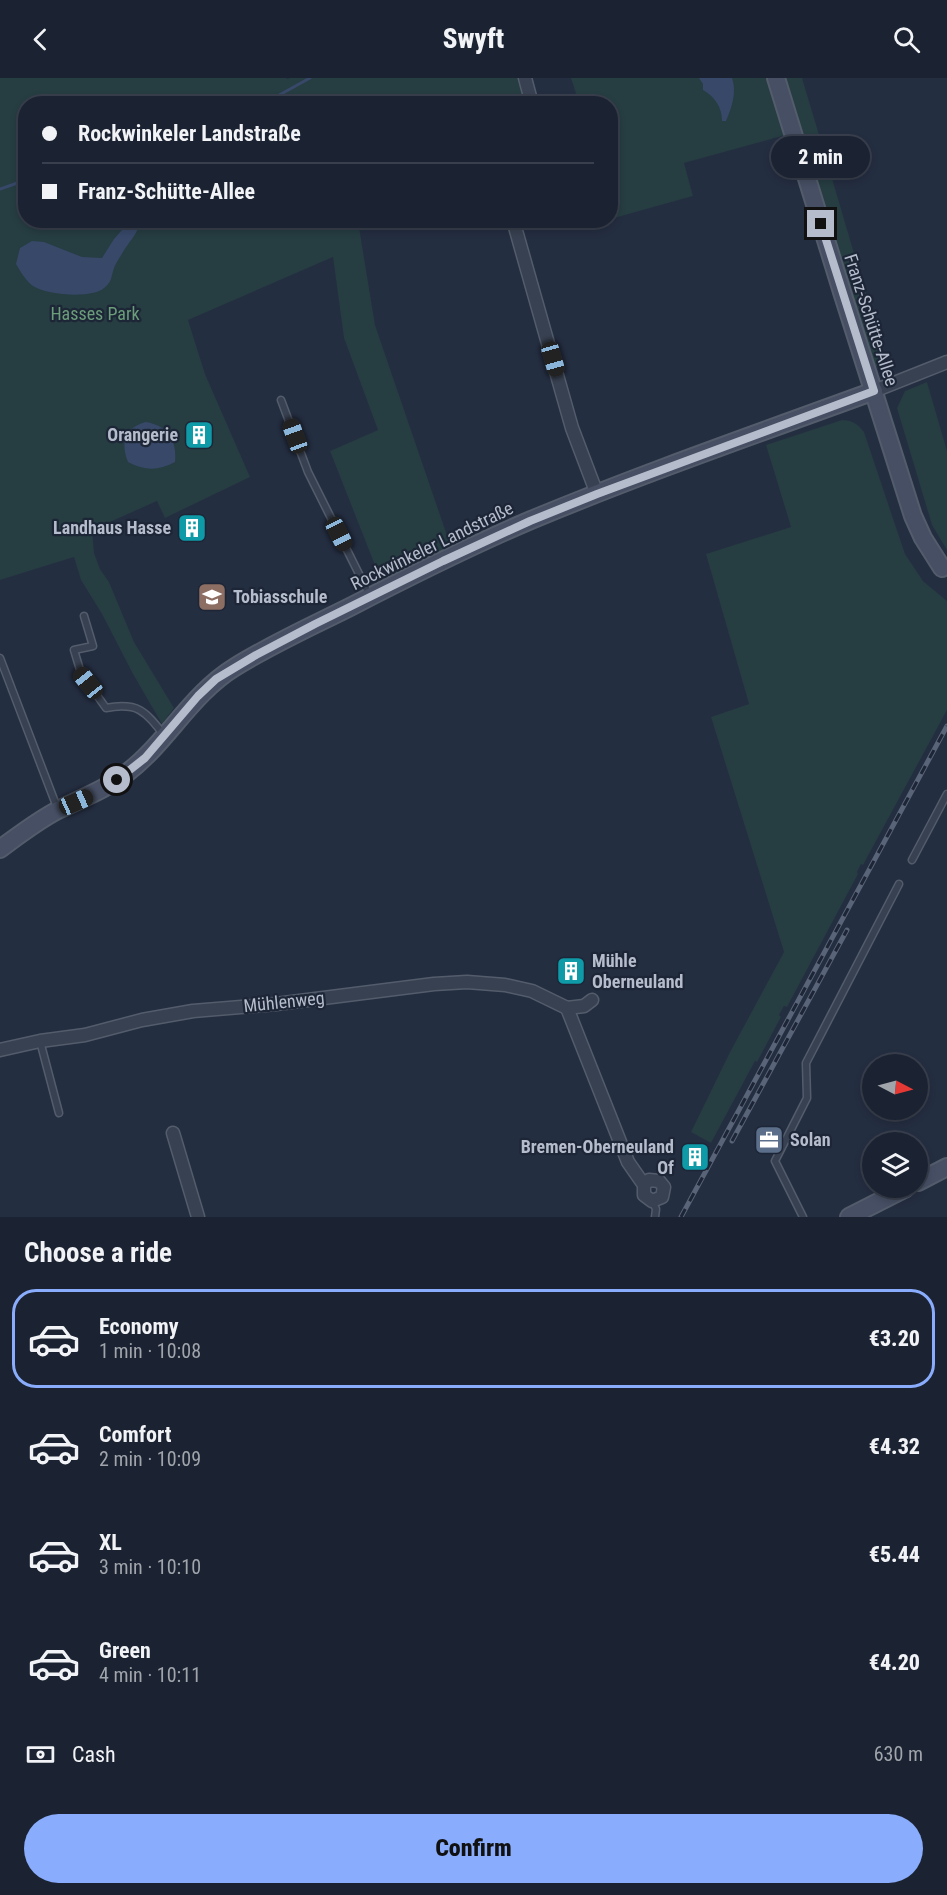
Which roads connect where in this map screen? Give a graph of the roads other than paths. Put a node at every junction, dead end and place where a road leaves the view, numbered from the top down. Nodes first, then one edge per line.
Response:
1 (525, 78) edge
2 (776, 78) edge
3 (530, 96) edge
4 (515, 228) edge
5 (947, 362) edge
6 (874, 391) junction
7 (281, 400) dead end
8 (597, 494) junction
9 (942, 568) dead end
10 (370, 597) junction
11 (84, 616) dead end
12 (0, 658) edge
13 (164, 735) junction
14 (947, 794) edge
15 (58, 810) junction
16 (0, 849) edge
17 (912, 860) dead end
18 (899, 884) dead end
19 (592, 1000) dead end
20 (567, 1008) junction
21 (40, 1041) junction
22 (0, 1050) edge
23 (59, 1113) dead end
24 (173, 1133) dead end
25 (947, 1167) edge
26 (928, 1177) edge
27 (644, 1185) junction
28 (886, 1198) edge
29 (652, 1201) junction
30 (198, 1217) edge
31 (655, 1217) edge
32 (803, 1217) edge
33 (849, 1217) edge

1 - 3 street
2 - 6 main road, Franz-Schütte-Allee
4 - 8 street
5 - 6 street, Rockwinkeler Landstraße
6 - 8 main road, Rockwinkeler Landstraße
6 - 9 main road, Franz-Schütte-Allee
7 - 10 lane
8 - 10 main road, Rockwinkeler Landstraße
10 - 13 main road, Rockwinkeler Landstraße
11 - 13 lane
12 - 15 lane
13 - 15 main road, Rockwinkeler Landstraße
14 - 17 lane
15 - 16 main road, Rockwinkeler Landstraße
18 - 32 lane
19 - 20 street
20 - 21 street, Mühlenweg
20 - 27 street
21 - 22 street, Mühlenweg
21 - 23 lane
24 - 30 street
25 - 26 main road
27 - 29 street
27 - 29 street
28 - 33 main road
29 - 31 lane

